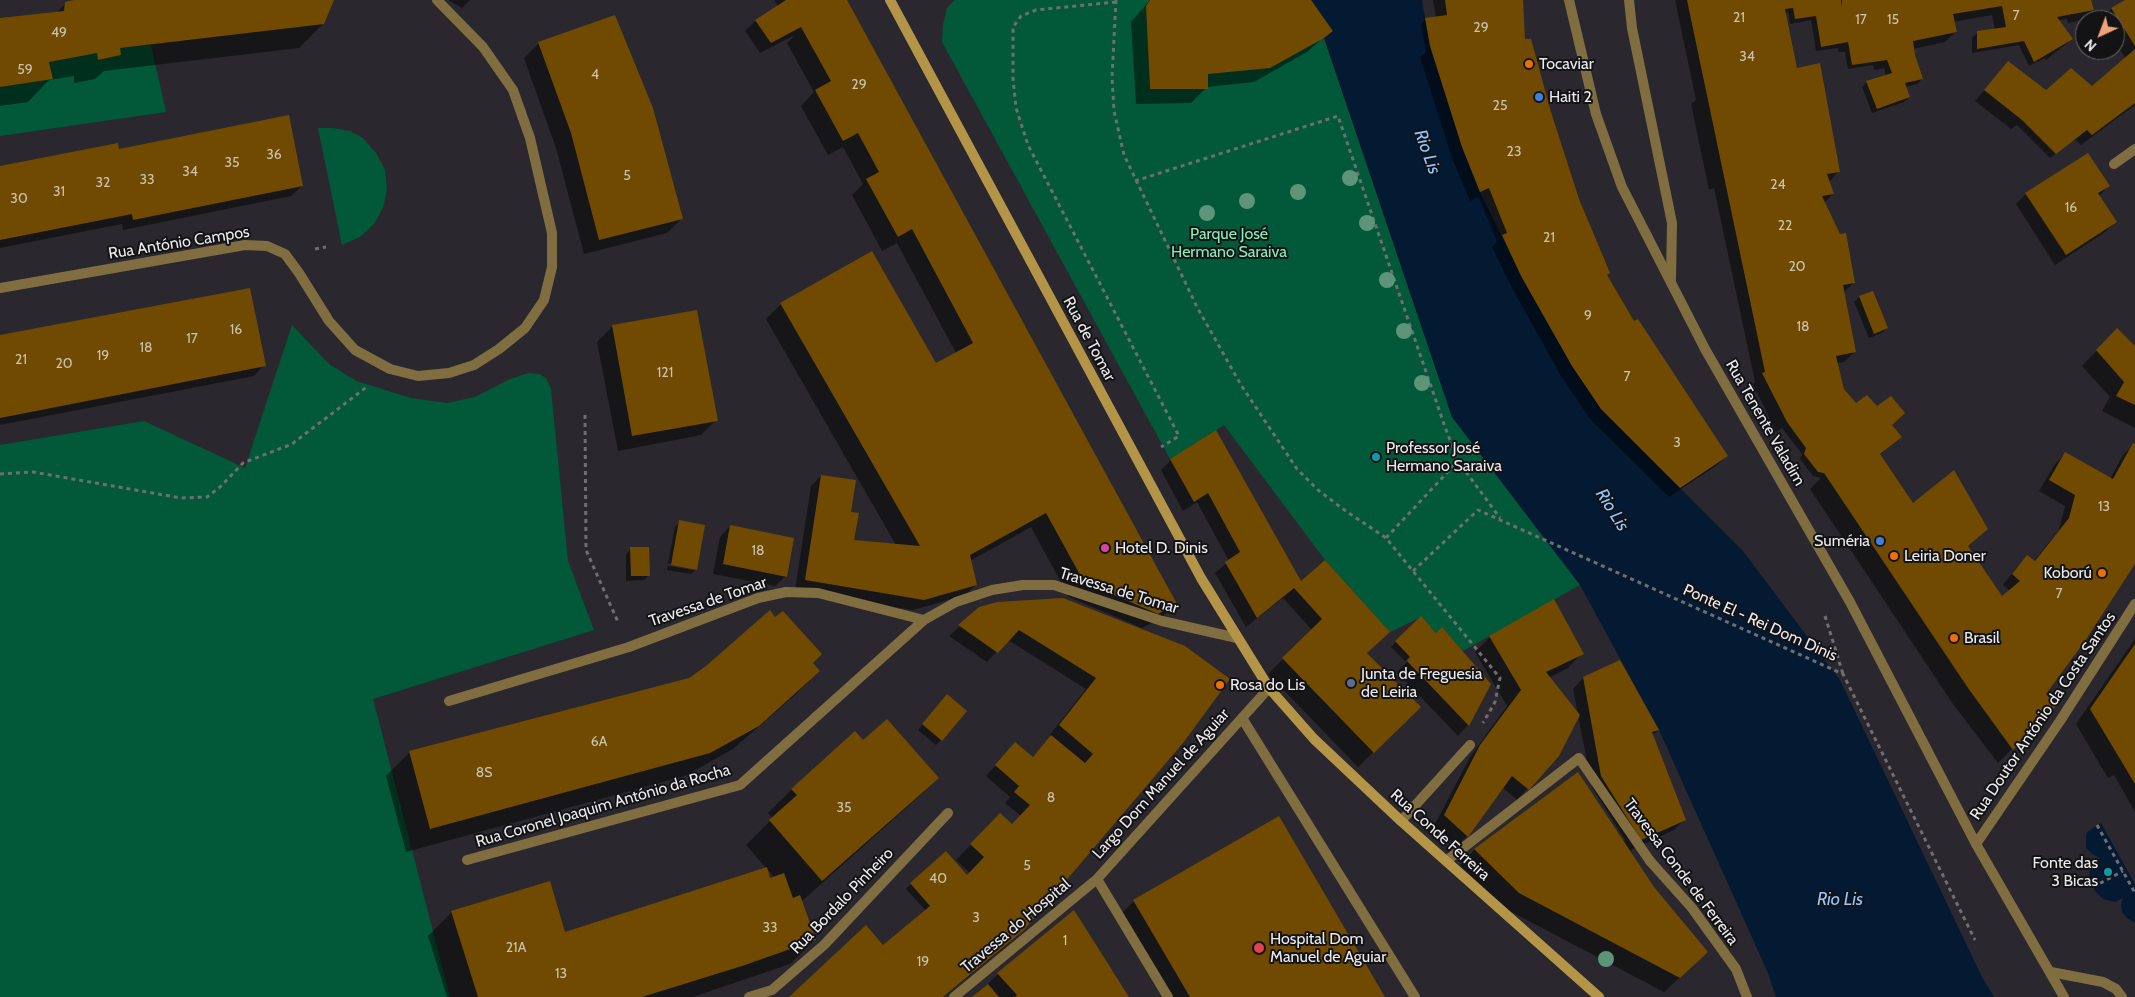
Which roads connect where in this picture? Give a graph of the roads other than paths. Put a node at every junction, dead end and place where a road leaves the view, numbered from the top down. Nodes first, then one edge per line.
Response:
1 (437, 0) edge
2 (890, 0) edge
3 (1569, 0) edge
4 (1629, 0) edge
5 (2135, 149) edge
6 (2114, 164) dead end
7 (1671, 279) junction
8 (0, 288) edge
9 (2135, 604) edge
10 (924, 620) junction
11 (1237, 638) junction
12 (1269, 688) junction
13 (449, 700) dead end
14 (1242, 718) junction
15 (1470, 745) dead end
16 (948, 813) dead end
17 (1401, 821) junction
18 (1976, 844) junction
19 (467, 860) dead end
20 (1446, 861) junction
21 (1097, 879) junction
22 (2051, 972) junction
23 (773, 994) edge
24 (749, 997) edge
25 (954, 997) edge
26 (1168, 997) edge
27 (1415, 997) edge
28 (1599, 997) edge
29 (1747, 997) edge
30 (2064, 997) edge
31 (2122, 997) edge

1 - 8 street, Rua António Campos
2 - 11 main road, Rua de Tomar
3 - 7 street, Rua Tenente Valadim
4 - 7 street
5 - 6 street
7 - 18 street, Rua Tenente Valadim
9 - 18 street, Rua Doutor António da Costa Santos
10 - 11 street, Travessa de Tomar
10 - 13 street, Travessa de Tomar
10 - 19 street, Rua Coronel Joaquim António da Rocha
11 - 12 main road, Rua de Tomar
12 - 14 street, Largo Dom Manuel de Aguiar
12 - 17 main road, Rua Conde Ferreira
14 - 21 street, Largo Dom Manuel de Aguiar
14 - 27 street
15 - 17 street
16 - 23 street, Rua Bordalo Pinheiro
17 - 20 main road, Rua Conde Ferreira
18 - 22 street, Rua Tenente Valadim
20 - 28 main road, Rua Conde Ferreira
20 - 29 street, Travessa Conde de Ferreira
21 - 25 street, Travessa do Hospital
21 - 26 street
22 - 30 street, Rua Tenente Valadim
22 - 31 street
23 - 24 street, Rua Bordalo Pinheiro

